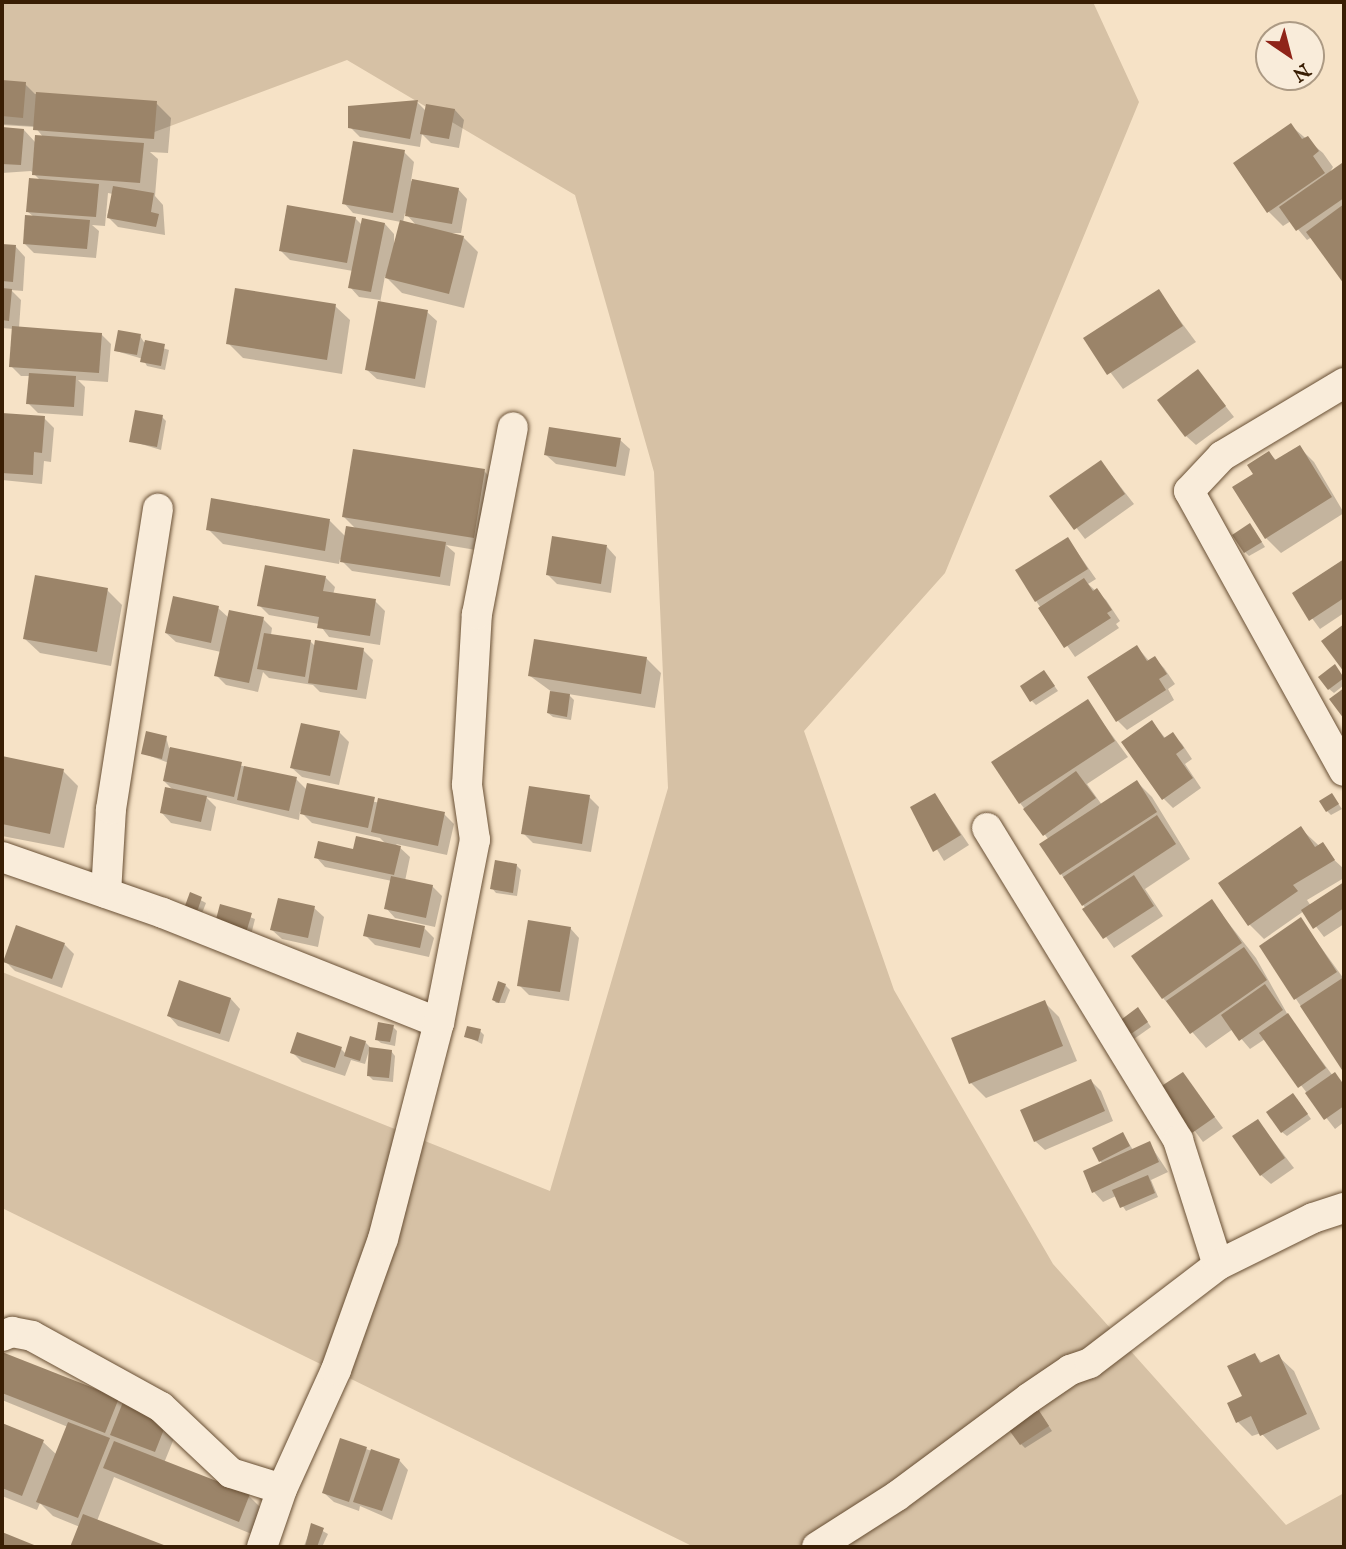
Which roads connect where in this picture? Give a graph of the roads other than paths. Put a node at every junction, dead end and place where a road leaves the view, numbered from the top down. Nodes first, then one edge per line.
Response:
1 (1344, 383) edge
2 (513, 427) dead end
3 (158, 509) dead end
4 (1344, 771) edge
5 (987, 828) dead end
6 (2, 856) edge
7 (106, 893) junction
8 (439, 1023) junction
9 (1344, 1209) edge
10 (1218, 1265) junction
11 (2, 1336) edge
12 (282, 1489) junction
13 (262, 1547) edge
14 (817, 1547) edge

1 - 4 street
2 - 8 street
3 - 7 street
5 - 10 street
6 - 7 street
7 - 8 street
8 - 12 street
9 - 10 street
10 - 14 street
11 - 12 street
12 - 13 street

